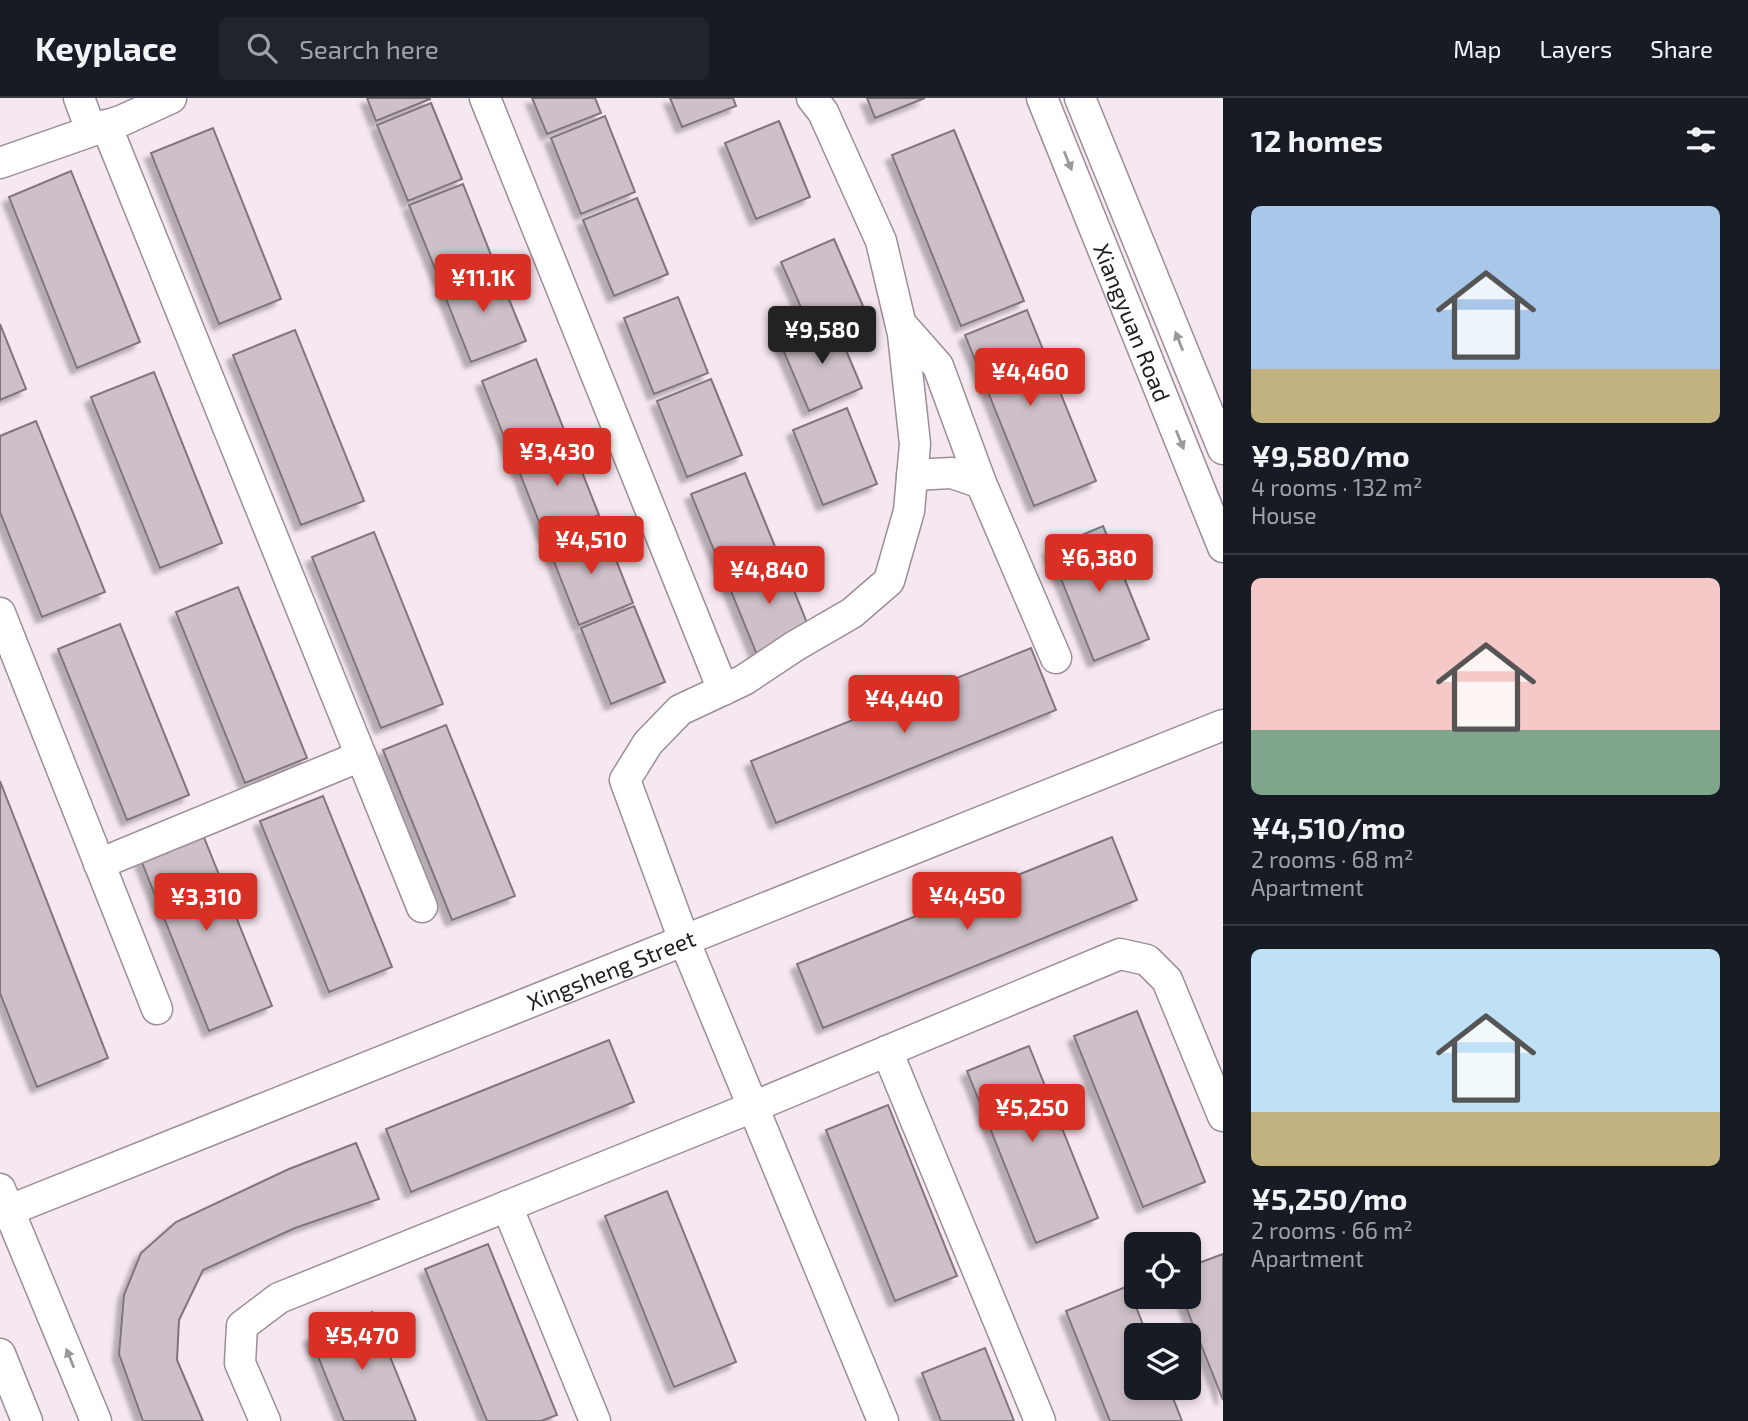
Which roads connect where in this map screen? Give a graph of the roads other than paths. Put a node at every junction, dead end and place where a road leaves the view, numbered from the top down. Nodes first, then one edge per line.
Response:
1 (79, 98) edge
2 (171, 98) edge
3 (485, 98) edge
4 (812, 98) edge
5 (1042, 98) edge
6 (1080, 98) edge
7 (99, 128) junction
8 (0, 163) edge
9 (901, 323) junction
10 (1223, 449) edge
11 (912, 475) junction
12 (981, 483) junction
13 (1223, 547) edge
14 (0, 613) edge
15 (1056, 658) dead end
16 (723, 690) junction
17 (1223, 725) edge
18 (360, 756) junction
19 (99, 864) junction
20 (422, 907) dead end
21 (684, 940) junction
22 (157, 1009) dead end
23 (887, 1051) junction
24 (753, 1107) junction
25 (1223, 1116) edge
26 (3, 1205) edge
27 (507, 1206) junction
28 (0, 1354) edge
29 (27, 1421) edge
30 (96, 1421) edge
31 (265, 1421) edge
32 (595, 1421) edge
33 (883, 1421) edge
34 (1040, 1421) edge

1 - 7 street
2 - 7 street
3 - 16 street
4 - 9 street
5 -> 13 street, Xiangyuan Road
10 -> 6 street, Xiangyuan Road
7 - 8 street
7 - 18 street
9 - 11 street
9 - 12 street
11 - 12 street
11 - 16 street
12 - 15 street
14 - 19 street
16 - 21 street
17 - 21 street, Xingsheng Street
18 - 19 street
18 - 20 street
19 - 22 street
21 - 24 street
21 - 26 street, Xingsheng Street
23 - 24 street
23 - 25 street
23 - 34 street
24 - 27 street
24 - 33 street
30 -> 26 street
27 - 31 street
27 - 32 street
28 - 29 street

